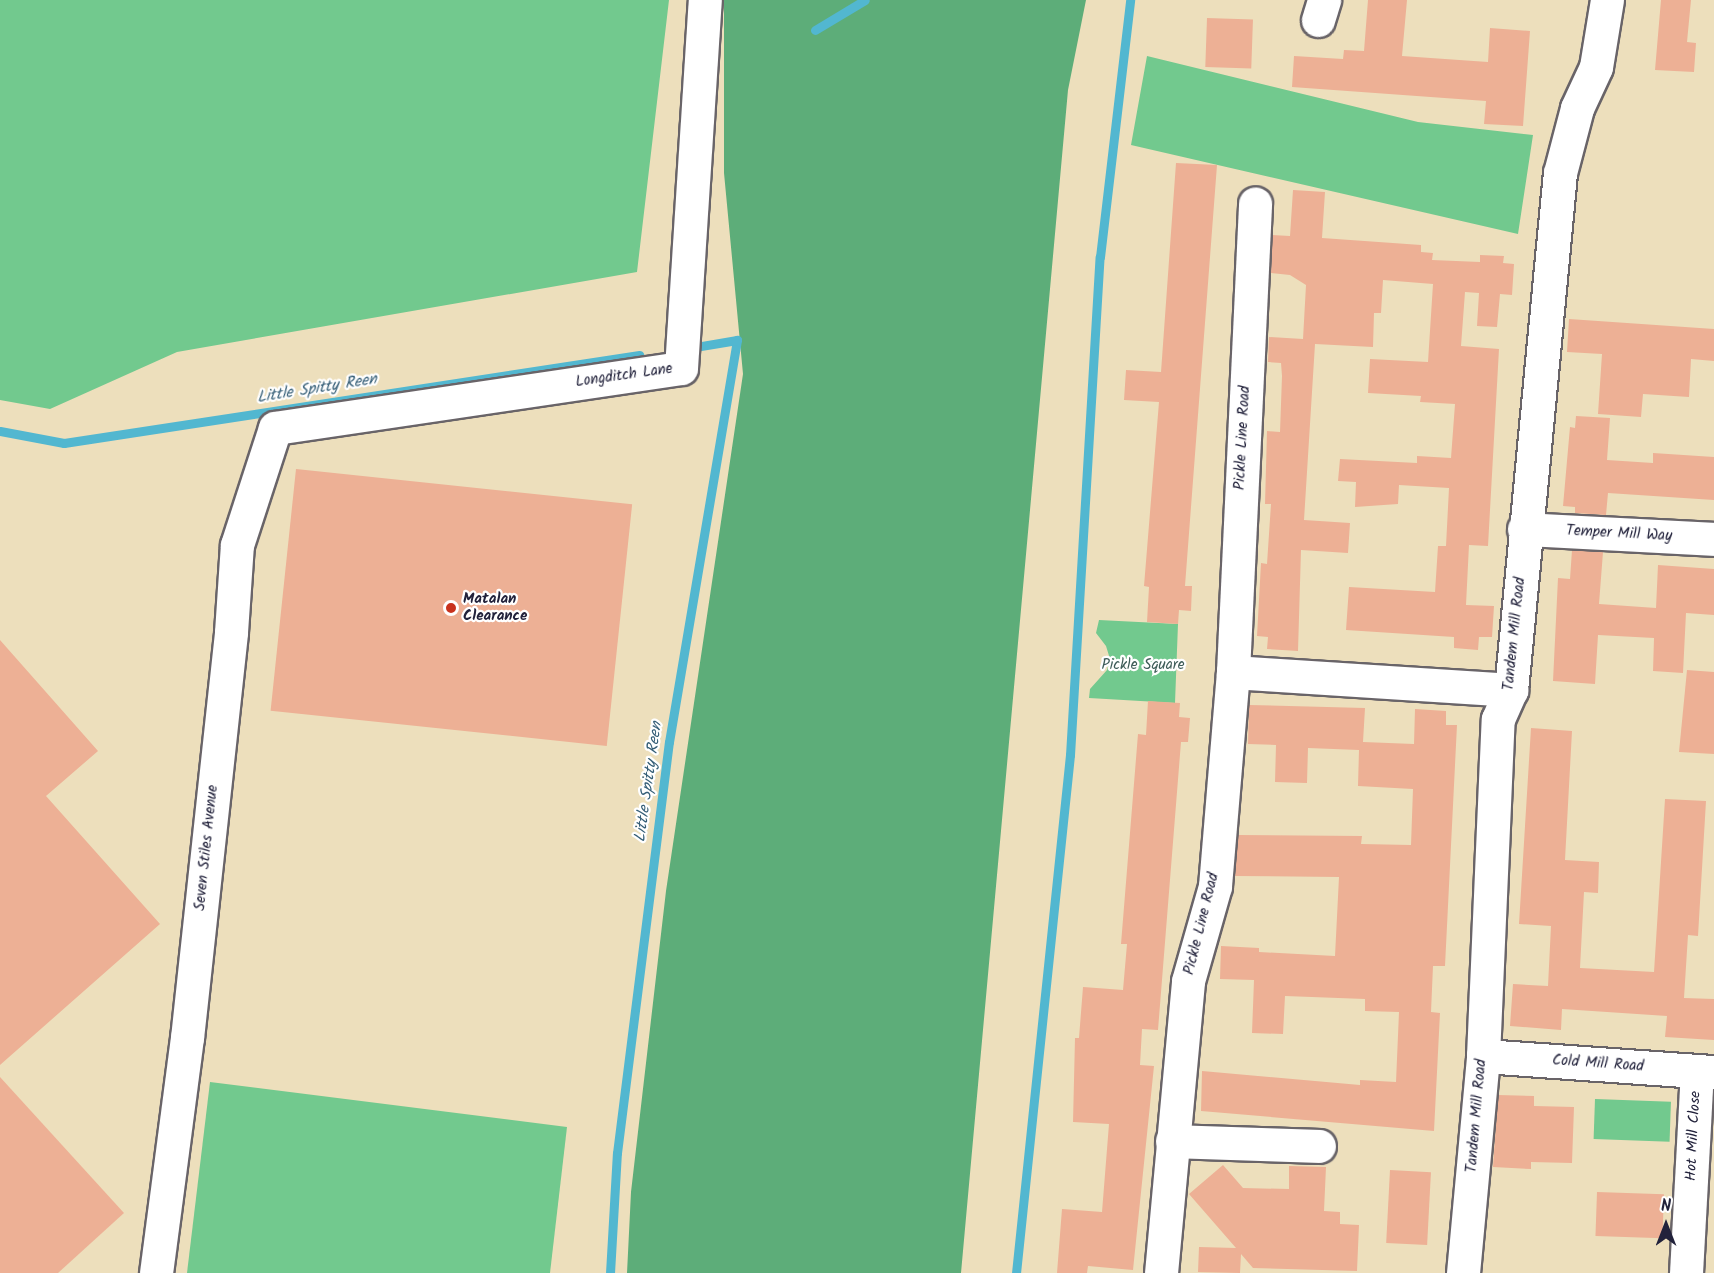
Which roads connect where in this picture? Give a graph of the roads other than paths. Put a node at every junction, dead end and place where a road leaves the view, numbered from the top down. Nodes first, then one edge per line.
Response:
1 (705, 0) edge
2 (1606, 0) edge
3 (1255, 204) dead end
4 (275, 428) joint
5 (1524, 529) junction
6 (1714, 539) edge
7 (1233, 672) junction
8 (1511, 690) junction
9 (1483, 1056) junction
10 (1706, 1071) edge
11 (1172, 1141) junction
12 (1319, 1146) dead end
13 (156, 1273) edge
14 (1161, 1273) edge
15 (1463, 1273) edge
16 (1686, 1273) edge

1 - 4 street, Longditch Lane
2 - 5 street, Tandem Mill Road
3 - 7 street, Pickle Line Road
4 - 13 street, Seven Stiles Avenue
5 - 6 street, Temper Mill Way
5 - 8 street, Tandem Mill Road
7 - 8 street
7 - 11 street, Pickle Line Road
8 - 9 street, Tandem Mill Road
9 - 10 street, Cold Mill Road
9 - 15 street, Tandem Mill Road
10 - 16 street, Hot Mill Close
11 - 12 street
11 - 14 street, Pickle Line Road

